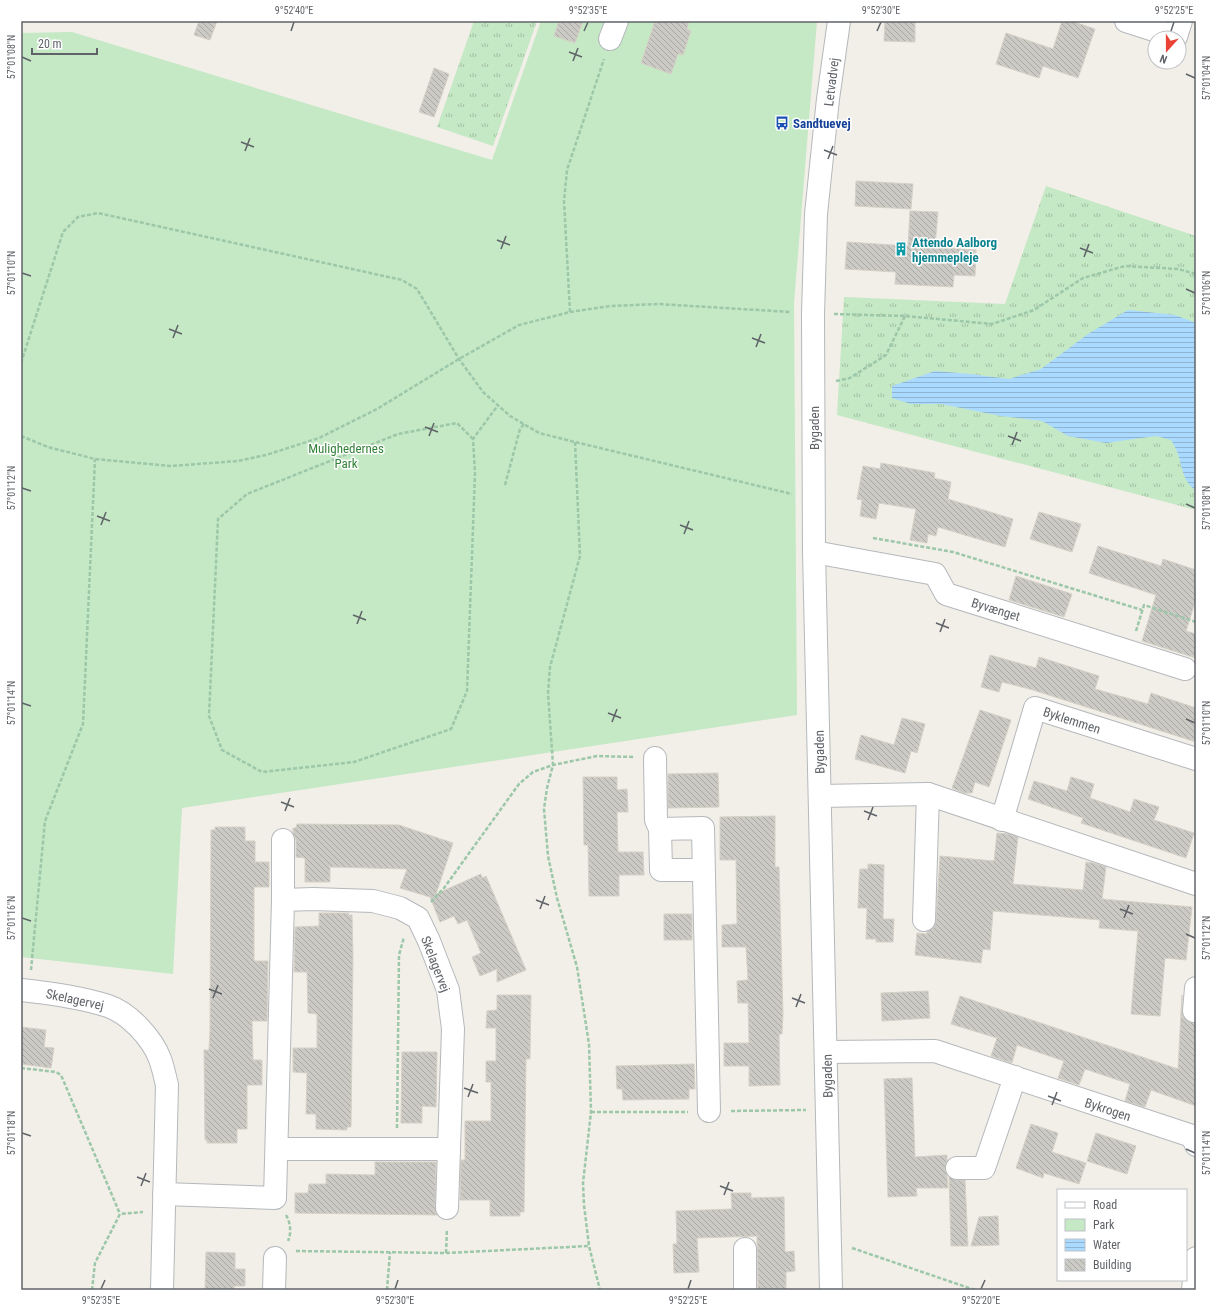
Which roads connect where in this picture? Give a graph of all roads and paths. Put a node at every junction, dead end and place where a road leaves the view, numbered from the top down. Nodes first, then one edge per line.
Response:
1 (839, 21) edge
2 (1126, 21) edge
3 (1181, 21) edge
4 (614, 30) edge
5 (816, 214) joint
6 (1196, 274) edge
7 (570, 312) junction
8 (813, 314) junction
9 (905, 316) junction
10 (459, 358) junction
11 (21, 363) edge
12 (814, 385) junction
13 (498, 405) junction
14 (524, 424) junction
15 (21, 436) edge
16 (473, 439) junction
17 (575, 442) junction
18 (95, 459) junction
19 (505, 485) dead end
20 (814, 500) junction
21 (872, 538) dead end
22 (814, 552) junction
23 (1142, 610) junction
24 (1196, 622) edge
25 (1130, 652) junction
26 (1185, 669) dead end
27 (655, 758) joint
28 (1196, 759) edge
29 (553, 765) junction
30 (928, 794) junction
31 (820, 796) junction
32 (1002, 820) junction
33 (660, 829) junction
34 (283, 840) dead end
35 (703, 870) junction
36 (1196, 884) edge
37 (283, 900) junction
38 (418, 918) junction
39 (924, 920) dead end
40 (1196, 988) edge
41 (25, 990) edge
42 (1194, 1011) dead end
43 (826, 1052) junction
44 (21, 1068) edge
45 (1015, 1077) junction
46 (709, 1112) dead end
47 (1196, 1145) edge
48 (396, 1149) junction
49 (449, 1149) junction
50 (277, 1150) junction
51 (957, 1168) dead end
52 (275, 1198) junction
53 (164, 1202) junction
54 (447, 1208) dead end
55 (120, 1214) junction
56 (589, 1246) junction
57 (830, 1246) junction
58 (745, 1249) dead end
59 (390, 1252) junction
60 (279, 1253) junction
61 (1196, 1258) edge
62 (92, 1290) edge
63 (162, 1290) edge
64 (274, 1290) edge
65 (386, 1290) edge
66 (600, 1290) edge
67 (745, 1290) edge
68 (831, 1290) edge
69 (975, 1290) edge
70 (1193, 1290) edge

1 - 5 street, Letvadvej
2 - 3 street
4 - 7 path
5 - 8 street, Bygaden
6 - 9 path
7 - 8 path
7 - 10 path
8 - 9 path
8 - 12 street, Bygaden
9 - 12 path
10 - 11 path
10 - 13 path
10 - 18 path
12 - 20 street, Bygaden
13 - 14 path
13 - 16 path
14 - 17 path
14 - 19 path
15 - 18 path
16 - 16 path
17 - 20 path
17 - 29 path
18 - 41 path
20 - 22 street, Bygaden
21 - 23 path
22 - 25 street, Byvænget
22 - 31 street, Bygaden
23 - 24 path
23 - 25 path
25 - 26 street, Byvænget
27 - 29 path
27 - 33 street
28 - 32 street, Byklemmen
29 - 38 path
29 - 56 path
30 - 31 street
30 - 32 street
30 - 39 street
31 - 43 street, Bygaden
32 - 36 street
33 - 35 street
33 - 35 street
34 - 37 street
35 - 46 street
37 - 38 street
37 - 50 street
38 - 48 path
38 - 49 street, Skelagervej
40 - 42 street
41 - 53 street, Skelagervej
43 - 45 street, Bykrogen
43 - 57 street, Bygaden
44 - 55 path
45 - 47 street, Bykrogen
45 - 51 street
48 - 49 street
48 - 50 street
49 - 54 street, Skelagervej
50 - 52 street
52 - 53 street
52 - 60 path
53 - 55 path
53 - 63 street, Skelagervej
55 - 62 path
56 - 59 path
56 - 66 path
57 - 68 street, Bygaden
57 - 69 path
58 - 67 street
59 - 60 path
59 - 65 path
60 - 64 street
61 - 70 street

